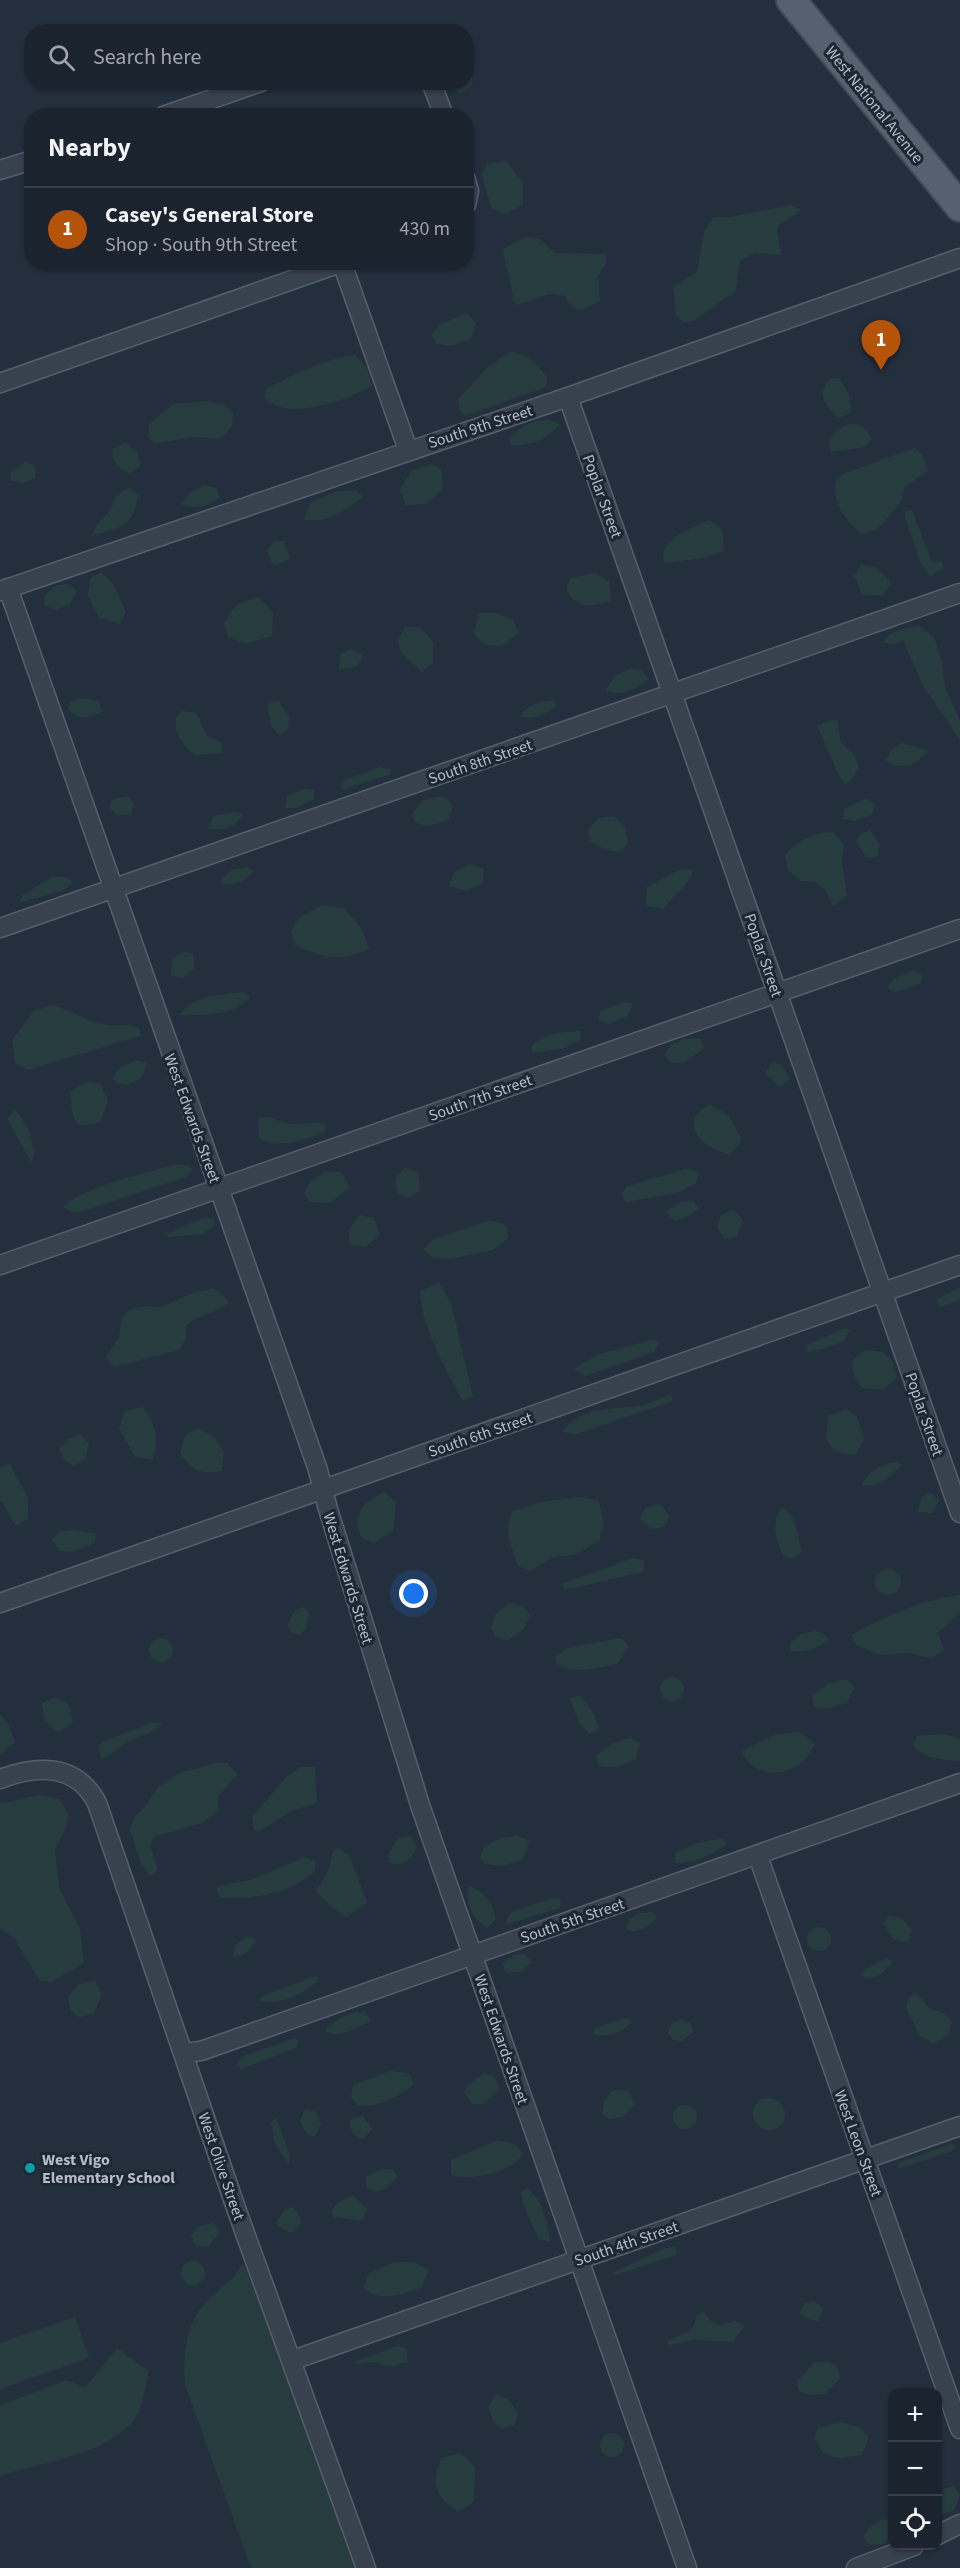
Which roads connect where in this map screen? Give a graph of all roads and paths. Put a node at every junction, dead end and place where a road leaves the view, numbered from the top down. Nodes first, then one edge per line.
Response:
1 (791, 0) edge
2 (238, 90) edge
3 (434, 90) edge
4 (186, 108) edge
5 (441, 108) edge
6 (24, 162) edge
7 (0, 170) edge
8 (960, 207) edge
9 (960, 258) edge
10 (322, 270) edge
11 (344, 270) edge
12 (0, 383) edge
13 (568, 397) junction
14 (408, 450) junction
15 (4, 590) edge
16 (960, 593) edge
17 (673, 694) junction
18 (112, 888) junction
19 (0, 928) edge
20 (960, 929) edge
21 (777, 991) junction
22 (218, 1188) junction
23 (0, 1265) edge
24 (960, 1265) edge
25 (882, 1292) junction
26 (323, 1489) junction
27 (960, 1513) edge
28 (0, 1602) edge
29 (0, 1779) edge
30 (960, 1783) edge
31 (758, 1856) junction
32 (472, 1954) junction
33 (183, 2053) junction
34 (960, 2126) edge
35 (865, 2160) junction
36 (578, 2260) junction
37 (293, 2360) junction
38 (960, 2429) edge
39 (960, 2524) edge
40 (942, 2533) edge
41 (903, 2550) edge
42 (366, 2568) edge
43 (687, 2568) edge
44 (856, 2568) edge

1 - 8 main road, West National Avenue
2 - 4 street
3 - 5 street
6 - 7 street
9 - 13 street, South 9th Street
10 - 12 street
11 - 14 street
13 - 14 street, South 9th Street
13 - 17 street, Poplar Street
14 - 15 street, South 9th Street
15 - 18 street, West Edwards Street
16 - 17 street, South 8th Street
17 - 18 street, South 8th Street
17 - 21 street, Poplar Street
18 - 19 street, South 8th Street
18 - 22 street, West Edwards Street
20 - 21 street, South 7th Street
21 - 22 street, South 7th Street
21 - 25 street, Poplar Street
22 - 23 street, South 7th Street
22 - 26 street, West Edwards Street
24 - 25 street, South 6th Street
25 - 26 street, South 6th Street
25 - 27 street, Poplar Street
26 - 28 street, South 6th Street
26 - 32 street, West Edwards Street
29 - 33 street, West Olive Street
30 - 31 street, South 5th Street
31 - 32 street, South 5th Street
31 - 35 street, West Leon Street
32 - 33 street, South 5th Street
32 - 36 street, West Edwards Street
33 - 37 street, West Olive Street
34 - 35 street, South 4th Street
35 - 36 street, South 4th Street
35 - 38 street, West Leon Street
36 - 37 street, South 4th Street
36 - 43 street, West Edwards Street
37 - 42 street, West Olive Street
39 - 40 street
41 - 44 street

